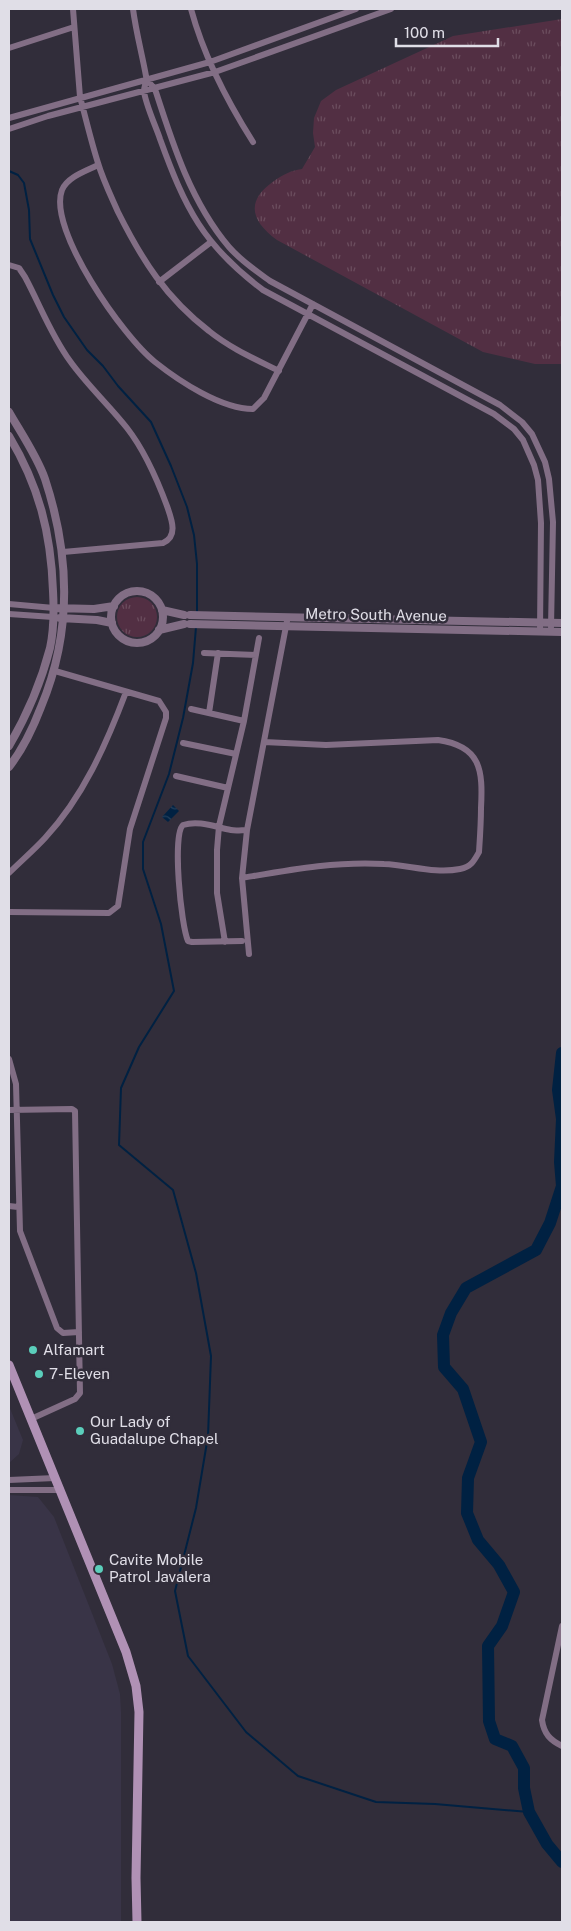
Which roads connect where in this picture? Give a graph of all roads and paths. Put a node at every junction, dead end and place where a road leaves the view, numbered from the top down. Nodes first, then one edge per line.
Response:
1 (73, 9) edge
2 (133, 9) edge
3 (191, 9) edge
4 (356, 9) edge
5 (391, 9) edge
6 (74, 27) junction
7 (9, 48) edge
8 (210, 62) junction
9 (215, 72) junction
10 (146, 79) junction
11 (155, 89) junction
12 (144, 92) junction
13 (80, 97) junction
14 (82, 107) junction
15 (9, 118) edge
16 (9, 128) edge
17 (253, 142) dead end
18 (98, 165) junction
19 (211, 242) junction
20 (9, 265) edge
21 (159, 282) junction
22 (313, 304) junction
23 (308, 314) junction
24 (279, 370) junction
25 (9, 412) edge
26 (9, 436) edge
27 (63, 552) junction
28 (9, 604) edge
29 (114, 606) junction
30 (54, 608) junction
31 (64, 608) junction
32 (162, 610) junction
33 (9, 614) edge
34 (53, 617) junction
35 (64, 618) junction
36 (287, 618) junction
37 (540, 622) junction
38 (551, 622) junction
39 (112, 623) junction
40 (562, 623) edge
41 (286, 627) junction
42 (159, 630) junction
43 (540, 631) junction
44 (551, 632) junction
45 (562, 632) edge
46 (258, 638) dead end
47 (204, 653) dead end
48 (218, 653) junction
49 (256, 655) junction
50 (55, 671) junction
51 (126, 692) junction
52 (191, 709) dead end
53 (209, 713) junction
54 (244, 721) junction
55 (264, 742) junction
56 (183, 743) dead end
57 (9, 746) edge
58 (236, 754) junction
59 (9, 767) edge
60 (176, 776) dead end
61 (228, 788) junction
62 (219, 826) junction
63 (247, 830) junction
64 (9, 873) edge
65 (242, 878) junction
66 (9, 912) edge
67 (242, 941) dead end
68 (225, 942) junction
69 (249, 954) dead end
70 (9, 1059) edge
71 (9, 1110) edge
72 (17, 1110) junction
73 (9, 1206) edge
74 (18, 1207) junction
75 (79, 1332) junction
76 (9, 1365) edge
77 (31, 1419) junction
78 (55, 1478) junction
79 (9, 1480) edge
80 (9, 1490) edge
81 (60, 1490) junction
82 (562, 1626) edge
83 (562, 1746) edge
84 (137, 1922) edge

1 - 6 street
2 - 10 street
3 - 8 street
4 - 8 street
5 - 9 street
6 - 7 street
6 - 13 street
8 - 9 street
8 - 10 street
9 - 11 street
9 - 17 street
10 - 11 street
10 - 12 street
10 - 13 street
11 - 12 street
11 - 22 street
12 - 14 street
12 - 19 street
13 - 14 street
13 - 15 street
14 - 16 street
14 - 18 street
18 - 21 street
18 - 24 street
19 - 21 street
19 - 23 street
20 - 27 street
21 - 24 street
22 - 23 street
22 - 38 street
23 - 24 street
23 - 37 street
25 - 27 street
26 - 30 street
27 - 31 street
28 - 30 street
29 - 31 street
29 - 32 street
29 - 39 street
30 - 31 street
30 - 34 street
31 - 35 street
32 - 36 street, Metro South Avenue
32 - 42 street
33 - 34 street
34 - 35 street
34 - 57 street
35 - 39 street
35 - 50 street
36 - 37 street, Metro South Avenue
36 - 41 street
37 - 38 street, Metro South Avenue
37 - 43 street
38 - 40 street, Metro South Avenue
38 - 44 street
39 - 42 street, Metro South Avenue
41 - 42 street, Metro South Avenue
41 - 43 street, Metro South Avenue
41 - 55 street
43 - 44 street, Metro South Avenue
44 - 45 street, Metro South Avenue
46 - 49 street
47 - 48 street
48 - 49 street
48 - 53 street
49 - 54 street
50 - 51 street
50 - 59 street
51 - 64 street
51 - 66 street
52 - 53 street
53 - 54 street
54 - 58 street
55 - 63 street
55 - 65 street
56 - 58 street
58 - 61 street
60 - 61 street
61 - 62 street
62 - 63 street
62 - 68 street
62 - 68 street
63 - 65 street
65 - 69 street
67 - 68 street
70 - 72 street
71 - 72 street
72 - 74 street
72 - 75 street
73 - 74 street
74 - 75 street
75 - 77 street
76 - 77 main road
77 - 78 main road
78 - 79 street
78 - 81 main road
80 - 81 street
81 - 84 main road
82 - 83 street

